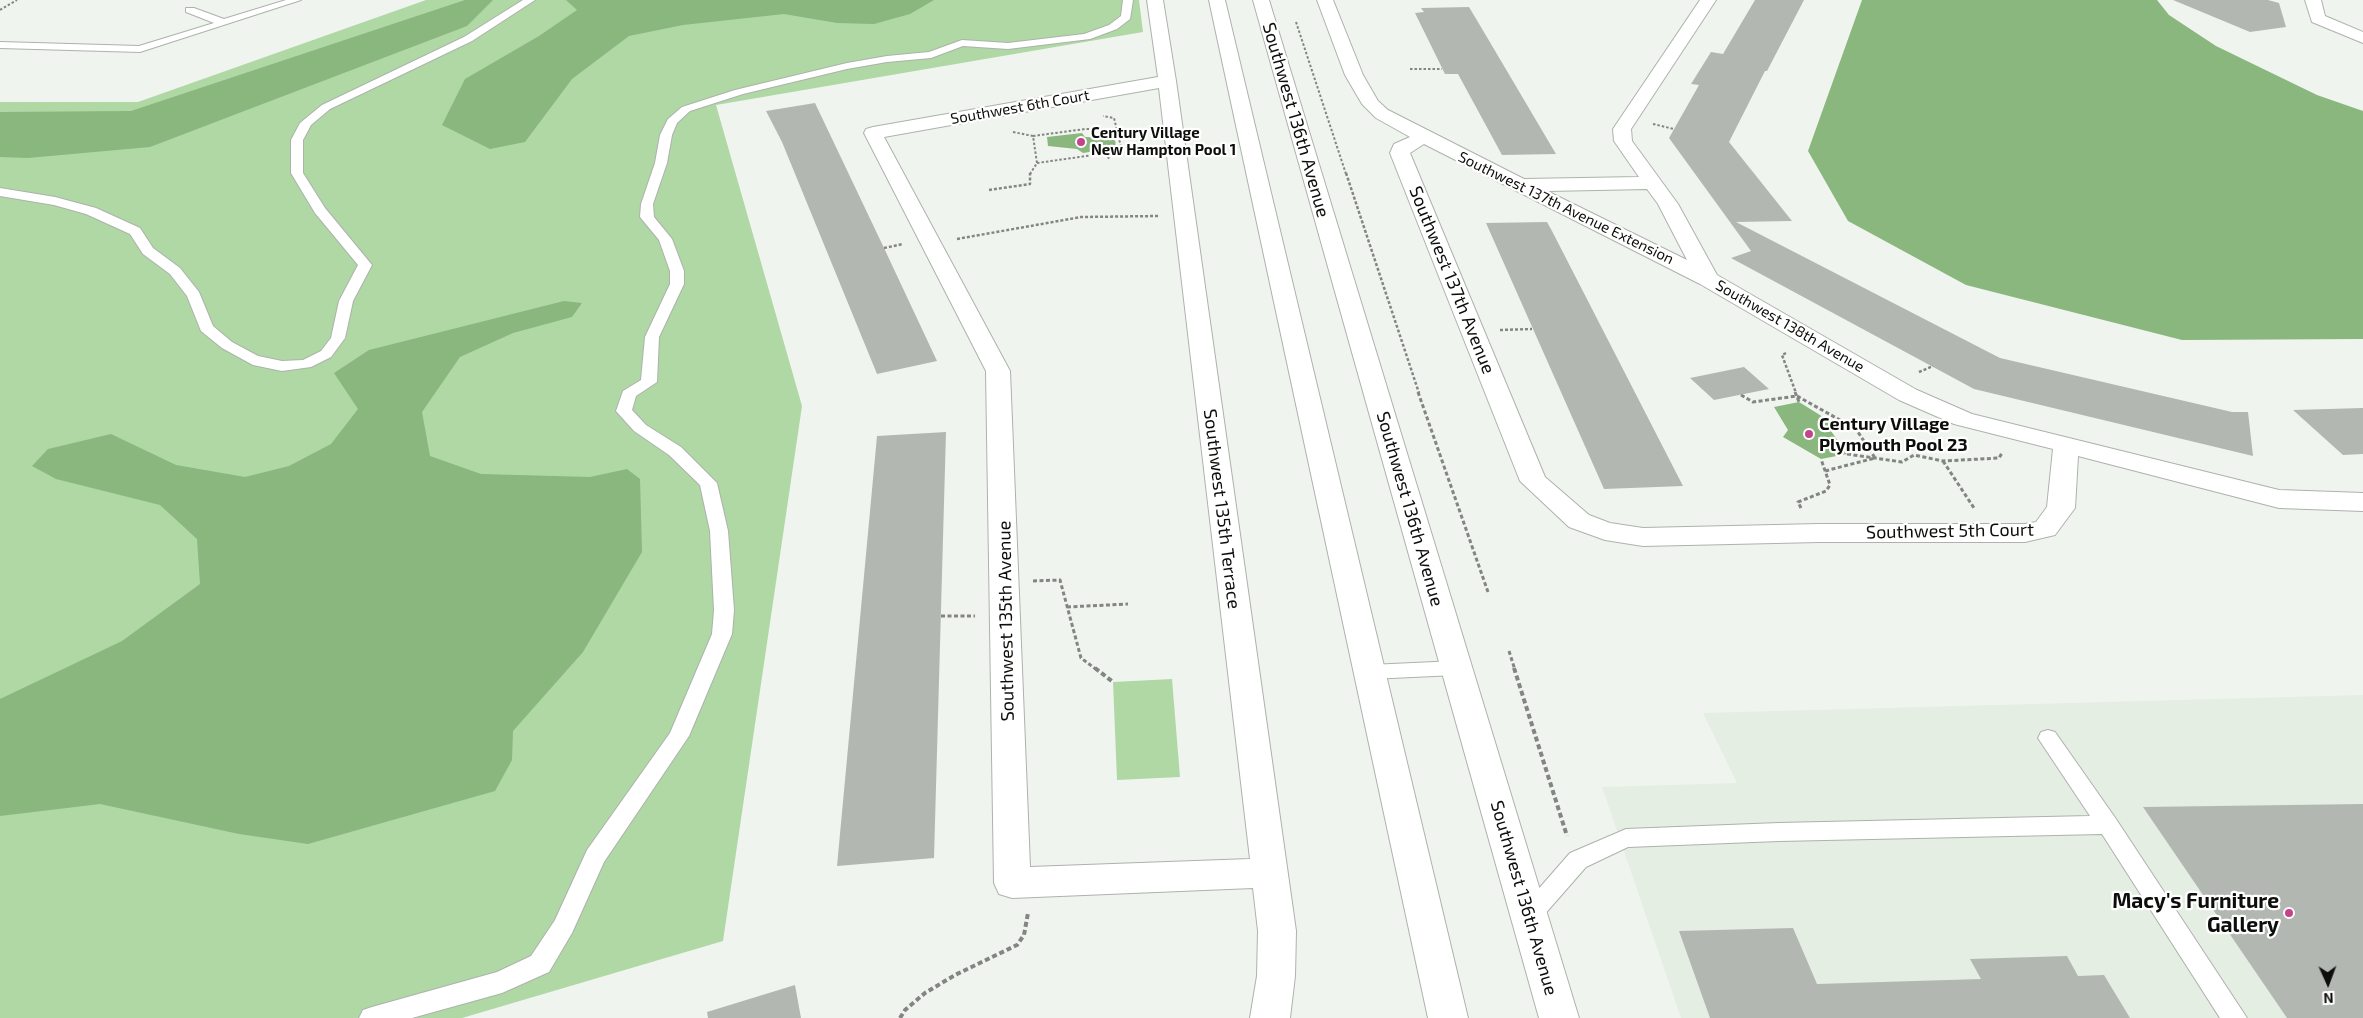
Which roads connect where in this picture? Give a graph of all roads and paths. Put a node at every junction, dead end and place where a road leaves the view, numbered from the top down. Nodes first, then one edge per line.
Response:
1 (17, 0) edge
2 (296, 0) edge
3 (530, 0) edge
4 (1128, 0) edge
5 (1155, 0) edge
6 (1217, 0) edge
7 (1261, 0) edge
8 (1325, 0) edge
9 (1708, 0) edge
10 (2313, 0) edge
11 (0, 10) edge
12 (190, 10) dead end
13 (1294, 18) dead end
14 (224, 23) junction
15 (2363, 38) edge
16 (0, 45) edge
17 (1410, 69) dead end
18 (1442, 69) dead end
19 (1167, 81) junction
20 (1064, 99) junction
21 (1118, 130) junction
22 (1004, 131) dead end
23 (873, 133) joint
24 (1033, 136) junction
25 (1424, 137) junction
26 (1115, 138) dead end
27 (1105, 153) junction
28 (1110, 160) dead end
29 (1037, 163) junction
30 (1654, 183) junction
31 (1521, 185) junction
32 (989, 190) dead end
33 (0, 192) edge
34 (1184, 215) junction
35 (932, 243) junction
36 (1708, 279) junction
37 (1814, 341) junction
38 (1742, 394) dead end
39 (1797, 396) junction
40 (1799, 402) dead end
41 (2006, 430) junction
42 (2066, 445) junction
43 (1847, 454) dead end
44 (1875, 458) junction
45 (1821, 459) dead end
46 (1943, 461) junction
47 (1825, 472) junction
48 (2363, 502) edge
49 (1815, 533) junction
50 (1987, 533) junction
51 (1643, 537) joint
52 (1005, 582) junction
53 (1488, 592) dead end
54 (1128, 604) dead end
55 (1067, 607) junction
56 (1509, 650) dead end
57 (1456, 668) junction
58 (1370, 672) junction
59 (1113, 682) dead end
60 (2048, 738) dead end
61 (2108, 825) junction
62 (1569, 844) dead end
63 (1268, 873) junction
64 (1029, 882) junction
65 (1529, 916) junction
66 (372, 1018) edge
67 (900, 1018) edge
68 (1270, 1018) edge
69 (1448, 1018) edge
70 (1559, 1018) edge
71 (2234, 1018) edge

1 - 11 path
2 - 14 lane
3 - 33 lane
4 - 66 lane
5 - 19 street, Southwest 135th Terrace
6 - 58 street
7 - 57 street, Southwest 136th Avenue
8 - 25 street
9 - 30 street, Southwest 138th Avenue
10 - 15 street
12 - 14 lane
13 - 53 path
14 - 16 lane
17 - 18 path
19 - 20 street, Southwest 6th Court
19 - 34 street, Southwest 135th Terrace
20 - 21 path
20 - 23 street, Southwest 6th Court
21 - 24 path
21 - 26 path
21 - 27 path
22 - 24 path
23 - 35 street, Southwest 135th Avenue
24 - 29 path
25 - 31 street, Southwest 137th Avenue Extension
25 - 51 street, Southwest 137th Avenue
27 - 28 path
27 - 29 path
29 - 32 path
30 - 31 street
30 - 36 street, Southwest 138th Avenue
31 - 36 street, Southwest 137th Avenue Extension
34 - 35 path
34 - 63 street, Southwest 135th Terrace
35 - 52 street, Southwest 135th Avenue
36 - 37 street, Southwest 138th Avenue
37 - 39 path
37 - 41 street, Southwest 138th Avenue
38 - 39 path
39 - 40 path
39 - 44 path
41 - 42 street, Southwest 138th Avenue
41 - 46 path
42 - 48 street
42 - 50 street, Southwest 5th Court
43 - 44 path
44 - 46 path
44 - 47 path
45 - 47 path
46 - 50 path
47 - 49 path
49 - 50 street, Southwest 5th Court
49 - 51 street, Southwest 5th Court
52 - 55 path
52 - 64 street, Southwest 135th Avenue
54 - 55 path
55 - 59 path
56 - 62 path
57 - 58 lane
57 - 65 street, Southwest 136th Avenue
58 - 69 street
60 - 61 lane
61 - 65 lane
61 - 71 lane
63 - 64 street, Southwest 135th Avenue
63 - 68 street, Southwest 135th Terrace
64 - 67 path
65 - 70 street, Southwest 136th Avenue

